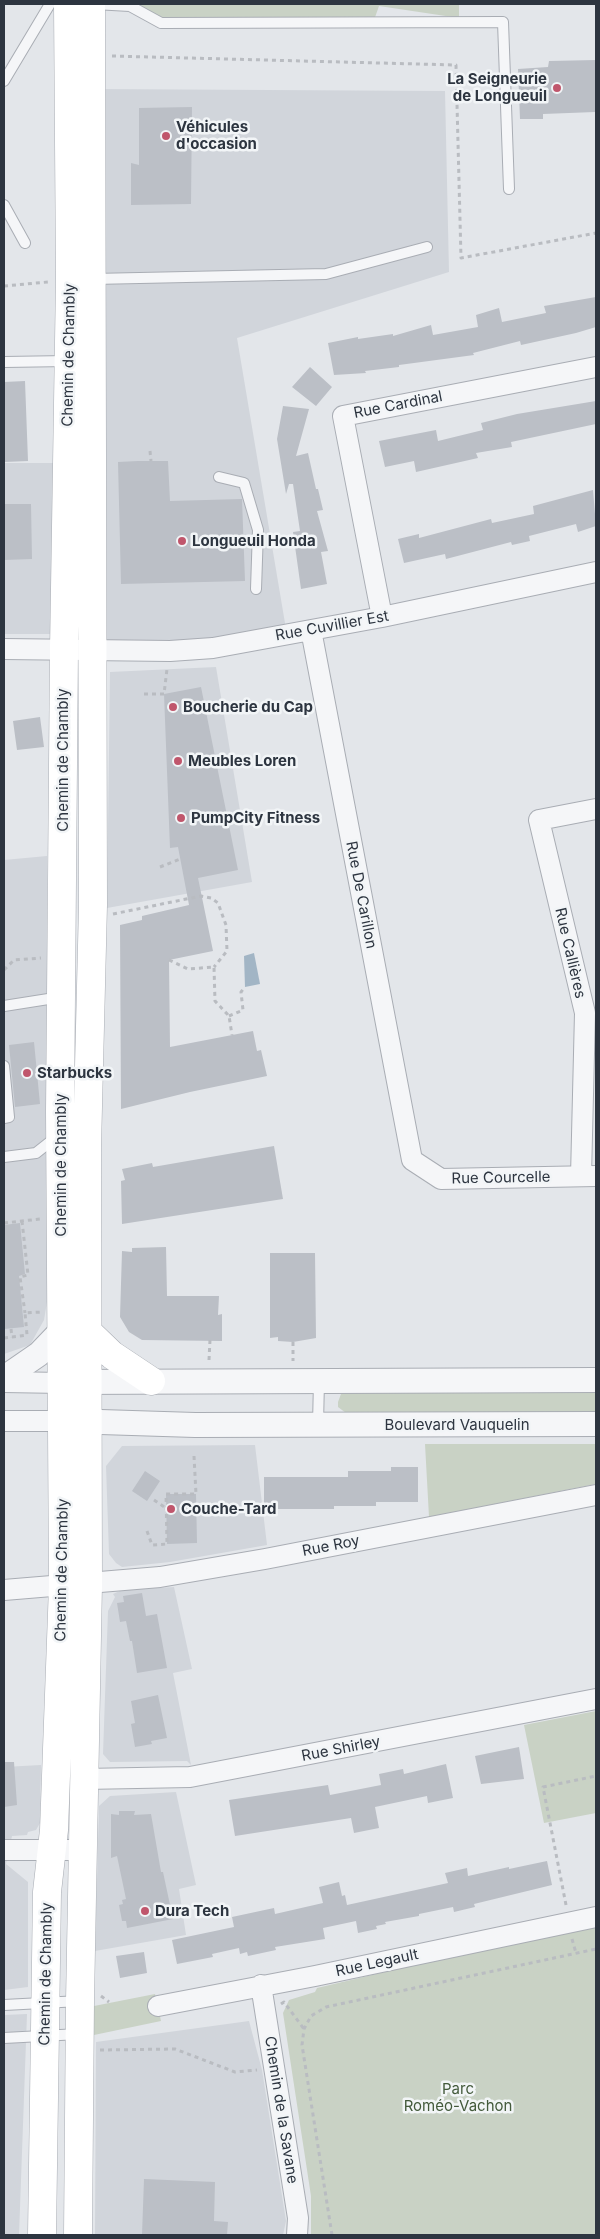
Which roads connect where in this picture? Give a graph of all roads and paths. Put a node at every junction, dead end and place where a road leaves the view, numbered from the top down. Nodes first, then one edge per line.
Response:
1 (50, 4) edge
2 (68, 4) edge
3 (92, 4) edge
4 (91, 56) junction
5 (4, 82) edge
6 (509, 190) dead end
7 (4, 205) edge
8 (596, 233) edge
9 (25, 243) dead end
10 (426, 247) dead end
11 (81, 279) junction
12 (4, 286) edge
13 (69, 361) junction
14 (4, 362) edge
15 (596, 367) edge
16 (150, 451) dead end
17 (151, 461) dead end
18 (218, 476) dead end
19 (596, 572) edge
20 (256, 589) dead end
21 (382, 617) junction
22 (311, 630) junction
23 (4, 649) edge
24 (64, 649) junction
25 (93, 650) junction
26 (170, 651) junction
27 (144, 694) dead end
28 (596, 808) edge
29 (180, 859) dead end
30 (160, 867) dead end
31 (104, 916) dead end
32 (62, 956) junction
33 (169, 960) dead end
34 (214, 968) junction
35 (4, 970) edge
36 (245, 987) dead end
37 (62, 997) junction
38 (4, 1006) edge
39 (590, 1012) edge
40 (229, 1016) junction
41 (232, 1035) dead end
42 (4, 1066) edge
43 (4, 1118) edge
44 (61, 1132) junction
45 (4, 1156) edge
46 (412, 1160) joint
47 (589, 1176) edge
48 (50, 1218) dead end
49 (22, 1221) junction
50 (4, 1223) edge
51 (25, 1313) junction
52 (66, 1325) junction
53 (11, 1329) dead end
54 (12, 1337) junction
55 (4, 1338) edge
56 (210, 1340) dead end
57 (293, 1342) dead end
58 (209, 1360) dead end
59 (294, 1361) dead end
60 (4, 1378) edge
61 (596, 1380) edge
62 (151, 1381) junction
63 (319, 1381) junction
64 (4, 1382) edge
65 (75, 1382) junction
66 (4, 1421) edge
67 (75, 1421) junction
68 (318, 1424) junction
69 (596, 1424) edge
70 (194, 1456) dead end
71 (596, 1495) edge
72 (154, 1500) dead end
73 (166, 1508) junction
74 (147, 1531) dead end
75 (76, 1585) junction
76 (4, 1590) edge
77 (596, 1699) edge
78 (596, 1776) edge
79 (84, 1779) junction
80 (4, 1850) edge
81 (52, 1850) junction
82 (83, 1850) junction
83 (568, 1913) dead end
84 (596, 1917) edge
85 (571, 1934) dead end
86 (596, 1949) edge
87 (576, 1953) junction
88 (261, 1985) junction
89 (80, 2001) junction
90 (46, 2002) junction
91 (284, 2002) dead end
92 (4, 2005) edge
93 (158, 2006) dead end
94 (304, 2029) junction
95 (45, 2036) junction
96 (4, 2038) edge
97 (80, 2042) junction
98 (262, 2070) dead end
99 (42, 2235) edge
100 (78, 2235) edge
101 (297, 2235) edge
102 (332, 2235) edge

1 - 5 lane
2 - 11 main road, Chemin de Chambly
3 - 4 main road, Chemin de Chambly
3 - 6 lane
4 - 8 path
4 - 11 main road, Chemin de Chambly
7 - 9 lane
10 - 11 lane
11 - 12 path
11 - 13 main road, Chemin de Chambly
11 - 25 main road, Chemin de Chambly
13 - 14 lane
13 - 24 main road, Chemin de Chambly
15 - 21 street, Rue Cardinal
16 - 17 path
18 - 20 lane
19 - 21 street, Rue Cuvillier Est
21 - 22 street, Rue Cuvillier Est
22 - 26 street, Rue Cuvillier Est
22 - 46 street, Rue De Carillon
23 - 24 street, Rue Cuvillier Est
24 - 25 street, Rue Cuvillier Est
24 - 32 main road, Chemin de Chambly
25 - 26 street, Rue Cuvillier Est
25 - 52 main road, Chemin de Chambly
26 - 27 path
28 - 39 street, Rue Callières
29 - 30 path
31 - 34 path
32 - 35 path
32 - 37 main road, Chemin de Chambly
33 - 34 path
34 - 40 path
36 - 40 path
37 - 38 lane
37 - 44 main road, Chemin de Chambly
39 - 47 street, Rue Callières
40 - 41 path
42 - 43 lane
44 - 45 lane
44 - 52 main road, Chemin de Chambly
46 - 47 street, Rue Courcelle
48 - 49 path
49 - 50 path
49 - 51 path
51 - 52 path
51 - 54 path
52 - 60 street
52 - 62 main road
52 - 65 main road, Chemin de Chambly
53 - 54 path
54 - 55 path
56 - 58 path
57 - 59 path
61 - 63 street
62 - 63 street
62 - 65 street
63 - 68 lane
64 - 65 street
65 - 67 main road, Chemin de Chambly
66 - 67 street
67 - 68 street, Boulevard Vauquelin
67 - 75 main road, Chemin de Chambly
68 - 69 street, Boulevard Vauquelin
70 - 73 path
71 - 75 street, Rue Roy
72 - 73 path
73 - 74 path
75 - 76 street, Rue Roy
75 - 79 main road, Chemin de Chambly
75 - 81 main road, Chemin de Chambly
77 - 79 street, Rue Shirley
78 - 83 path
79 - 82 main road, Chemin de Chambly
80 - 81 street
81 - 82 street
81 - 90 main road, Chemin de Chambly
82 - 89 main road, Chemin de Chambly
84 - 88 street, Rue Legault
85 - 87 path
86 - 87 path
87 - 94 path
88 - 93 street, Rue Legault
88 - 101 street, Chemin de la Savane
89 - 90 lane
89 - 97 main road, Chemin de Chambly
90 - 92 lane
90 - 95 main road, Chemin de Chambly
91 - 94 path
94 - 102 path
95 - 96 lane
95 - 97 lane
95 - 99 main road, Chemin de Chambly
97 - 98 path
97 - 100 main road, Chemin de Chambly

